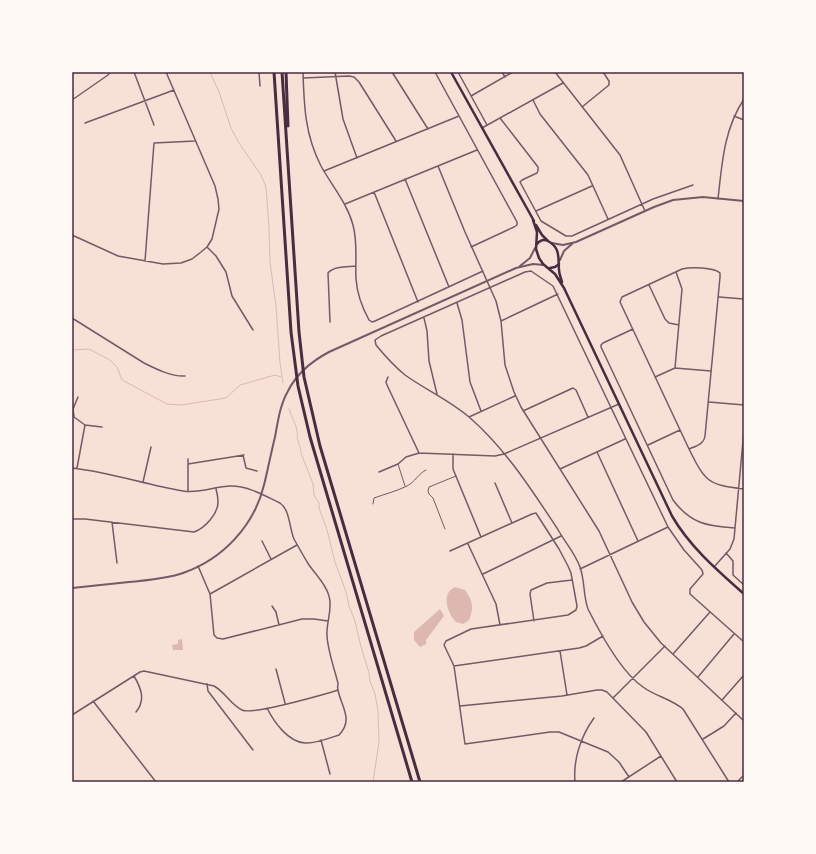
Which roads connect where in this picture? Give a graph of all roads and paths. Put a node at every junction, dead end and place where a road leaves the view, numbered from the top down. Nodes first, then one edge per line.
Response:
1 (110, 72) edge
2 (134, 72) edge
3 (166, 72) edge
4 (259, 72) edge
5 (274, 72) edge
6 (282, 72) edge
7 (286, 72) edge
8 (303, 72) edge
9 (335, 72) edge
10 (392, 72) edge
11 (435, 72) edge
12 (451, 72) edge
13 (458, 72) edge
14 (502, 72) edge
15 (513, 72) edge
16 (555, 72) edge
17 (603, 72) edge
18 (336, 77) junction
19 (505, 77) junction
20 (303, 78) junction
21 (563, 83) junction
22 (260, 86) dead end
23 (174, 90) junction
24 (471, 96) junction
25 (744, 98) edge
26 (72, 100) edge
27 (533, 100) junction
28 (144, 101) junction
29 (582, 107) junction
30 (459, 116) junction
31 (734, 116) junction
32 (500, 118) junction
33 (744, 120) edge
34 (86, 123) dead end
35 (154, 125) dead end
36 (488, 125) junction
37 (482, 128) junction
38 (428, 129) junction
39 (287, 140) junction
40 (195, 141) junction
41 (397, 142) junction
42 (478, 150) junction
43 (357, 158) junction
44 (438, 166) junction
45 (324, 171) junction
46 (405, 179) junction
47 (693, 185) dead end
48 (593, 186) junction
49 (374, 192) junction
50 (718, 199) junction
51 (744, 201) edge
52 (345, 204) junction
53 (642, 204) junction
54 (645, 211) junction
55 (536, 212) junction
56 (608, 219) junction
57 (533, 220) junction
58 (72, 235) edge
59 (549, 242) junction
60 (576, 242) junction
61 (207, 247) junction
62 (471, 247) junction
63 (536, 247) junction
64 (145, 261) junction
65 (559, 262) junction
66 (356, 266) junction
67 (545, 266) junction
68 (516, 268) junction
69 (549, 268) junction
70 (483, 271) junction
71 (676, 272) junction
72 (488, 281) junction
73 (649, 285) junction
74 (449, 287) junction
75 (491, 287) junction
76 (564, 288) junction
77 (558, 294) junction
78 (719, 297) junction
79 (744, 299) edge
80 (418, 302) junction
81 (456, 303) junction
82 (72, 318) edge
83 (424, 318) junction
84 (501, 321) junction
85 (330, 322) dead end
86 (679, 325) junction
87 (633, 329) junction
88 (253, 330) dead end
89 (675, 368) junction
90 (712, 371) junction
91 (185, 376) dead end
92 (388, 377) dead end
93 (655, 377) junction
94 (437, 394) junction
95 (515, 395) junction
96 (78, 396) dead end
97 (709, 402) junction
98 (619, 404) junction
99 (744, 405) edge
100 (611, 407) junction
101 (481, 411) junction
102 (523, 411) junction
103 (469, 417) junction
104 (588, 418) junction
105 (84, 425) junction
106 (102, 427) dead end
107 (680, 430) junction
108 (744, 430) edge
109 (626, 438) junction
110 (541, 439) junction
111 (648, 445) junction
112 (151, 447) dead end
113 (689, 449) junction
114 (597, 452) junction
115 (419, 453) junction
116 (453, 454) junction
117 (504, 454) junction
118 (188, 459) dead end
119 (188, 464) junction
120 (398, 464) junction
121 (72, 468) edge
122 (77, 468) junction
123 (560, 469) junction
124 (426, 470) dead end
125 (257, 471) dead end
126 (379, 472) dead end
127 (456, 476) junction
128 (143, 482) junction
129 (495, 482) dead end
130 (406, 487) junction
131 (216, 488) junction
132 (738, 488) junction
133 (744, 489) edge
134 (188, 491) junction
135 (261, 494) junction
136 (373, 504) dead end
137 (72, 519) edge
138 (112, 522) junction
139 (512, 523) junction
140 (668, 527) junction
141 (735, 528) junction
142 (445, 529) dead end
143 (561, 536) junction
144 (482, 537) junction
145 (554, 540) junction
146 (262, 541) dead end
147 (638, 541) junction
148 (468, 544) junction
149 (298, 545) junction
150 (450, 551) dead end
151 (726, 553) junction
152 (610, 554) junction
153 (272, 559) junction
154 (117, 564) dead end
155 (198, 566) junction
156 (714, 566) junction
157 (580, 568) junction
158 (483, 574) junction
159 (572, 580) junction
160 (744, 585) edge
161 (72, 588) edge
162 (210, 594) junction
163 (744, 594) edge
164 (272, 606) dead end
165 (710, 612) junction
166 (534, 620) junction
167 (328, 621) junction
168 (280, 625) junction
169 (500, 625) junction
170 (735, 634) junction
171 (603, 636) junction
172 (744, 642) edge
173 (665, 646) junction
174 (560, 651) junction
175 (673, 654) junction
176 (454, 666) junction
177 (276, 669) dead end
178 (744, 675) edge
179 (134, 676) junction
180 (698, 677) junction
181 (632, 678) junction
182 (207, 684) junction
183 (338, 690) junction
184 (568, 695) junction
185 (612, 698) junction
186 (722, 700) junction
187 (93, 701) junction
188 (285, 704) junction
189 (460, 706) junction
190 (267, 708) junction
191 (136, 712) dead end
192 (736, 713) junction
193 (72, 715) edge
194 (594, 718) dead end
195 (744, 721) edge
196 (703, 739) junction
197 (321, 740) junction
198 (582, 740) junction
199 (253, 750) dead end
200 (661, 756) junction
201 (330, 774) dead end
202 (744, 775) edge
203 (629, 777) junction
204 (156, 782) edge
205 (412, 782) edge
206 (420, 782) edge
207 (575, 782) edge
208 (621, 782) edge
209 (677, 782) edge
210 (729, 782) edge
211 (737, 782) edge

1 - 26 street
2 - 28 street
3 - 23 street
4 - 22 street
5 - 205 highway
6 - 39 highway
7 - 39 highway
8 - 20 street
9 - 18 street
10 - 38 street
11 - 30 street
12 - 37 main road
13 - 24 street
14 - 19 street
15 - 19 street
16 - 21 street
17 - 29 street
18 - 20 street
18 - 41 street
18 - 43 street
19 - 24 street
20 - 45 street
21 - 27 street
21 - 29 street
23 - 28 street
23 - 40 street
24 - 36 street
25 - 31 street
27 - 32 street
27 - 48 street
28 - 34 street
28 - 35 street
29 - 53 street
30 - 38 street
30 - 42 street
31 - 33 street
31 - 50 street
32 - 36 street
32 - 55 street
36 - 37 street
37 - 57 main road
38 - 41 street
39 - 206 highway
40 - 61 street
40 - 64 street
41 - 43 street
42 - 44 street
42 - 62 street
43 - 45 street
44 - 46 street
44 - 62 street
45 - 52 street
46 - 49 street
46 - 74 street
47 - 53 street
48 - 55 street
48 - 56 street
49 - 52 street
49 - 80 street
50 - 51 street
50 - 54 street
52 - 66 street
53 - 54 street
53 - 56 street
54 - 60 street
55 - 56 street
57 - 59 main road
57 - 63 main road
58 - 64 street
59 - 60 street
59 - 63 main road
59 - 65 main road
60 - 65 street
61 - 64 street
61 - 88 street
62 - 70 street
63 - 67 main road
63 - 68 street
65 - 69 main road
65 - 76 main road
66 - 80 street
66 - 85 street
67 - 68 street
67 - 69 main road
68 - 72 street
69 - 76 main road
70 - 72 street
70 - 74 street
71 - 73 street
71 - 78 street
71 - 86 street
72 - 75 street
72 - 135 street
73 - 86 street
73 - 87 street
74 - 80 street
75 - 77 street
75 - 81 street
75 - 84 street
76 - 98 main road
77 - 84 street
77 - 100 street
78 - 79 street
78 - 90 street
81 - 83 street
81 - 101 street
82 - 91 street
83 - 94 street
83 - 94 street
84 - 95 street
86 - 89 street
87 - 93 street
87 - 111 street
89 - 90 street
89 - 93 street
90 - 97 street
92 - 115 street
93 - 107 street
94 - 103 street
95 - 101 street
95 - 102 street
96 - 105 street
97 - 99 street
97 - 113 street
98 - 100 street
98 - 156 main road
100 - 104 street
100 - 109 street
101 - 103 street
102 - 104 street
102 - 110 street
103 - 117 street
104 - 110 street
105 - 106 street
105 - 122 street
107 - 111 street
107 - 113 street
108 - 132 street
109 - 114 street
109 - 140 street
110 - 117 street
110 - 123 street
111 - 141 street
112 - 128 street
113 - 132 street
114 - 123 street
114 - 147 street
115 - 116 street
115 - 120 street
116 - 117 street
116 - 127 street
117 - 143 street
118 - 119 street
119 - 125 street
119 - 134 street
120 - 126 street
120 - 130 lane
121 - 122 street
122 - 128 street
123 - 152 street
124 - 130 lane
127 - 142 lane
127 - 144 street
128 - 134 street
129 - 139 street
130 - 136 lane
131 - 134 street
131 - 135 street
131 - 138 street
132 - 133 street
132 - 141 street
135 - 149 street
135 - 155 street
137 - 138 street
138 - 154 street
139 - 144 street
139 - 145 street
140 - 147 street
140 - 165 street
141 - 151 street
143 - 145 street
143 - 157 street
144 - 148 street
145 - 158 street
145 - 159 street
146 - 153 street
147 - 152 street
148 - 150 street
148 - 158 street
149 - 153 street
149 - 167 street
151 - 156 street
151 - 160 street
152 - 157 street
152 - 173 street
153 - 162 street
155 - 161 street
155 - 162 street
156 - 163 main road
157 - 171 street
158 - 169 street
159 - 166 street
159 - 166 street
162 - 168 street
164 - 168 street
165 - 170 street
165 - 175 street
166 - 169 street
167 - 168 street
167 - 183 street
169 - 176 street
170 - 172 street
170 - 180 street
171 - 174 street
171 - 181 street
173 - 175 street
173 - 181 street
174 - 176 street
174 - 184 street
175 - 180 street
176 - 189 street
177 - 188 street
178 - 186 street
179 - 182 street
179 - 187 street
179 - 191 street
180 - 186 street
181 - 185 street
181 - 196 street
182 - 190 street
182 - 199 street
183 - 188 street
183 - 197 street
184 - 185 street
184 - 189 street
185 - 200 street
186 - 192 street
187 - 193 street
187 - 204 street
188 - 190 street
189 - 198 street
190 - 197 street
192 - 195 street
192 - 196 street
194 - 198 street
196 - 210 street
197 - 201 street
198 - 203 street
198 - 207 street
200 - 203 street
200 - 209 street
202 - 211 street
203 - 208 street

